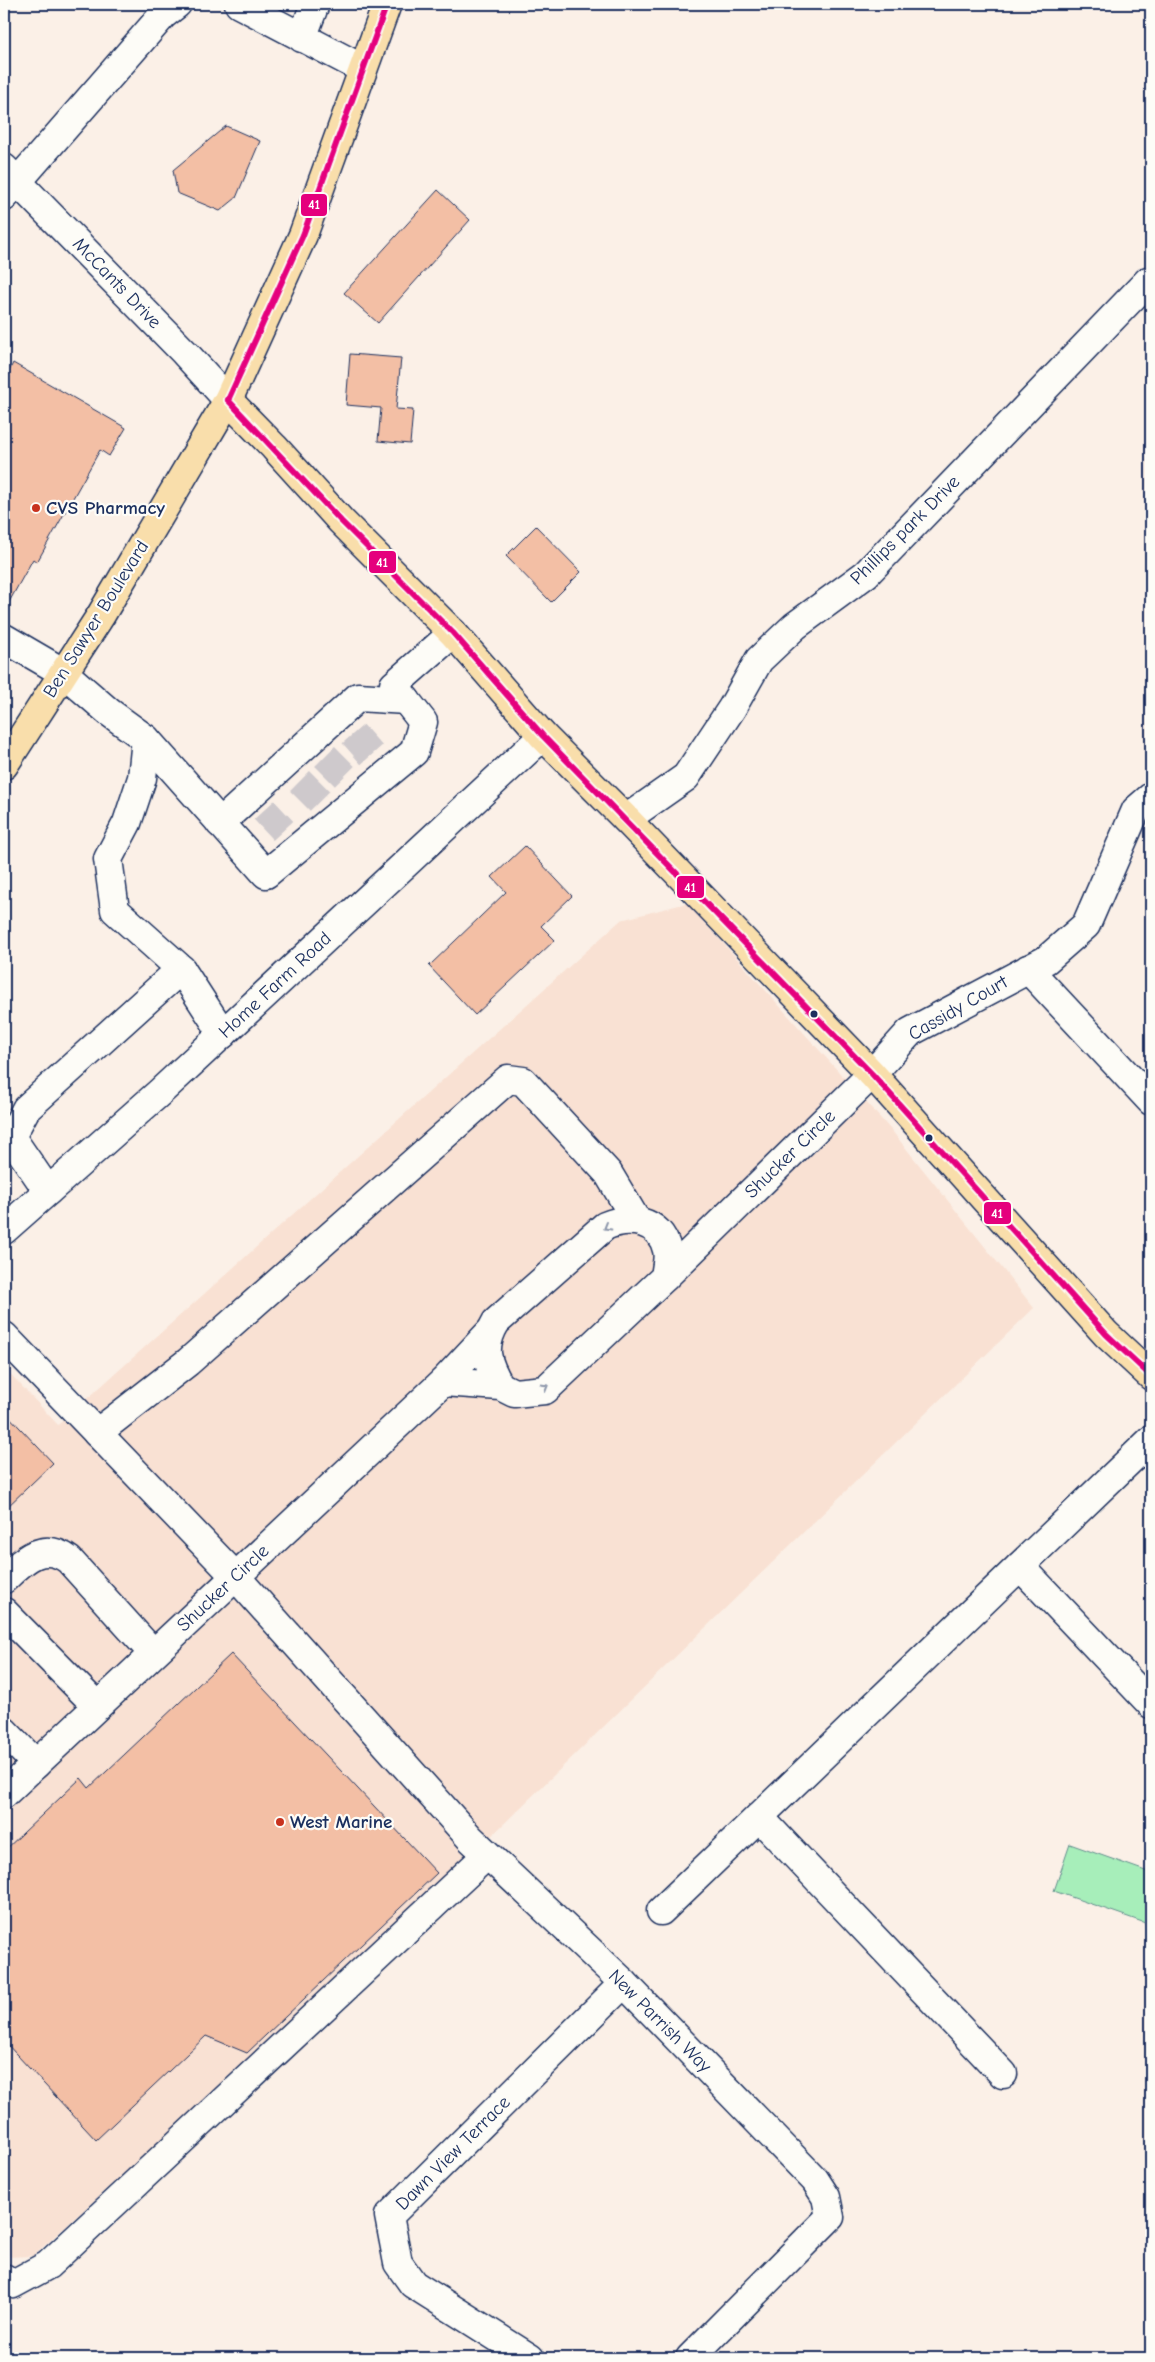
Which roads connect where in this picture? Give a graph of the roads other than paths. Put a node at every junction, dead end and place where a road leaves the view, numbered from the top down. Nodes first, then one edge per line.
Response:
1 (177, 4) edge
2 (241, 4) edge
3 (315, 4) edge
4 (387, 4) edge
5 (275, 13) edge
6 (302, 38) junction
7 (363, 69) junction
8 (8, 182) edge
9 (1148, 281) dead end
10 (228, 400) junction
11 (453, 633) junction
12 (4, 638) edge
13 (64, 673) junction
14 (406, 700) junction
15 (543, 736) junction
16 (146, 739) junction
17 (4, 765) edge
18 (1151, 797) edge
19 (626, 819) junction
20 (220, 822) junction
21 (181, 969) junction
22 (1028, 969) junction
23 (223, 1034) junction
24 (872, 1074) junction
25 (1151, 1101) edge
26 (48, 1191) junction
27 (636, 1220) junction
28 (4, 1230) edge
29 (709, 1234) junction
30 (663, 1238) junction
31 (665, 1277) junction
32 (488, 1334) junction
33 (4, 1336) edge
34 (1151, 1376) edge
35 (443, 1382) junction
36 (500, 1386) junction
37 (97, 1433) junction
38 (1151, 1440) edge
39 (1020, 1566) junction
40 (236, 1577) junction
41 (4, 1579) edge
42 (4, 1612) edge
43 (153, 1654) junction
44 (1151, 1704) edge
45 (97, 1706) junction
46 (4, 1731) edge
47 (36, 1764) junction
48 (4, 1794) edge
49 (759, 1817) junction
50 (479, 1847) junction
51 (661, 1911) dead end
52 (624, 1983) junction
53 (1003, 2074) dead end
54 (4, 2278) edge
55 (530, 2358) edge
56 (690, 2358) edge

1 - 8 street
2 - 5 street
3 - 6 street
4 - 7 main road, Ben Sawyer Boulevard
5 - 6 street
6 - 7 street
7 - 10 main road, Ben Sawyer Boulevard
8 - 10 street, McCants Drive
9 - 19 street, Phillips park Drive
10 - 11 main road
10 - 13 main road, Ben Sawyer Boulevard
11 - 14 street
11 - 15 main road
12 - 13 street
13 - 16 street
13 - 17 main road, Ben Sawyer Boulevard
14 - 20 street
14 - 20 street
15 - 19 main road
15 - 23 street, Home Farm Road
16 - 20 street
16 - 21 street
18 - 22 street, Cassidy Court
19 - 24 main road
21 - 23 street
21 - 26 street
22 - 24 street, Cassidy Court
22 - 25 street, Cassidy Court
23 - 26 street, Home Farm Road
24 - 29 street, Shucker Circle
24 - 34 main road
26 - 28 street, Home Farm Road
27 - 30 street
27 -> 32 street, Shucker Circle
27 - 37 street
29 - 30 street
29 - 31 street, Shucker Circle
30 - 31 street
36 -> 31 street, Shucker Circle
32 - 35 street, Shucker Circle
32 - 36 street
33 - 37 street, New Parrish Way
35 - 36 street, Shucker Circle
35 - 40 street, Shucker Circle
37 - 40 street, New Parrish Way
38 - 39 street
39 - 44 street
39 - 49 street
40 - 43 street, Shucker Circle
40 - 50 street, New Parrish Way
41 - 43 street
42 - 45 street
43 - 45 street, Shucker Circle
45 - 47 street, Shucker Circle
46 - 47 street
47 - 48 street, Shucker Circle
49 - 51 street
49 - 53 street
50 - 52 street, New Parrish Way
50 - 54 street
52 - 55 street, Dawn View Terrace
52 - 56 street, New Parrish Way

